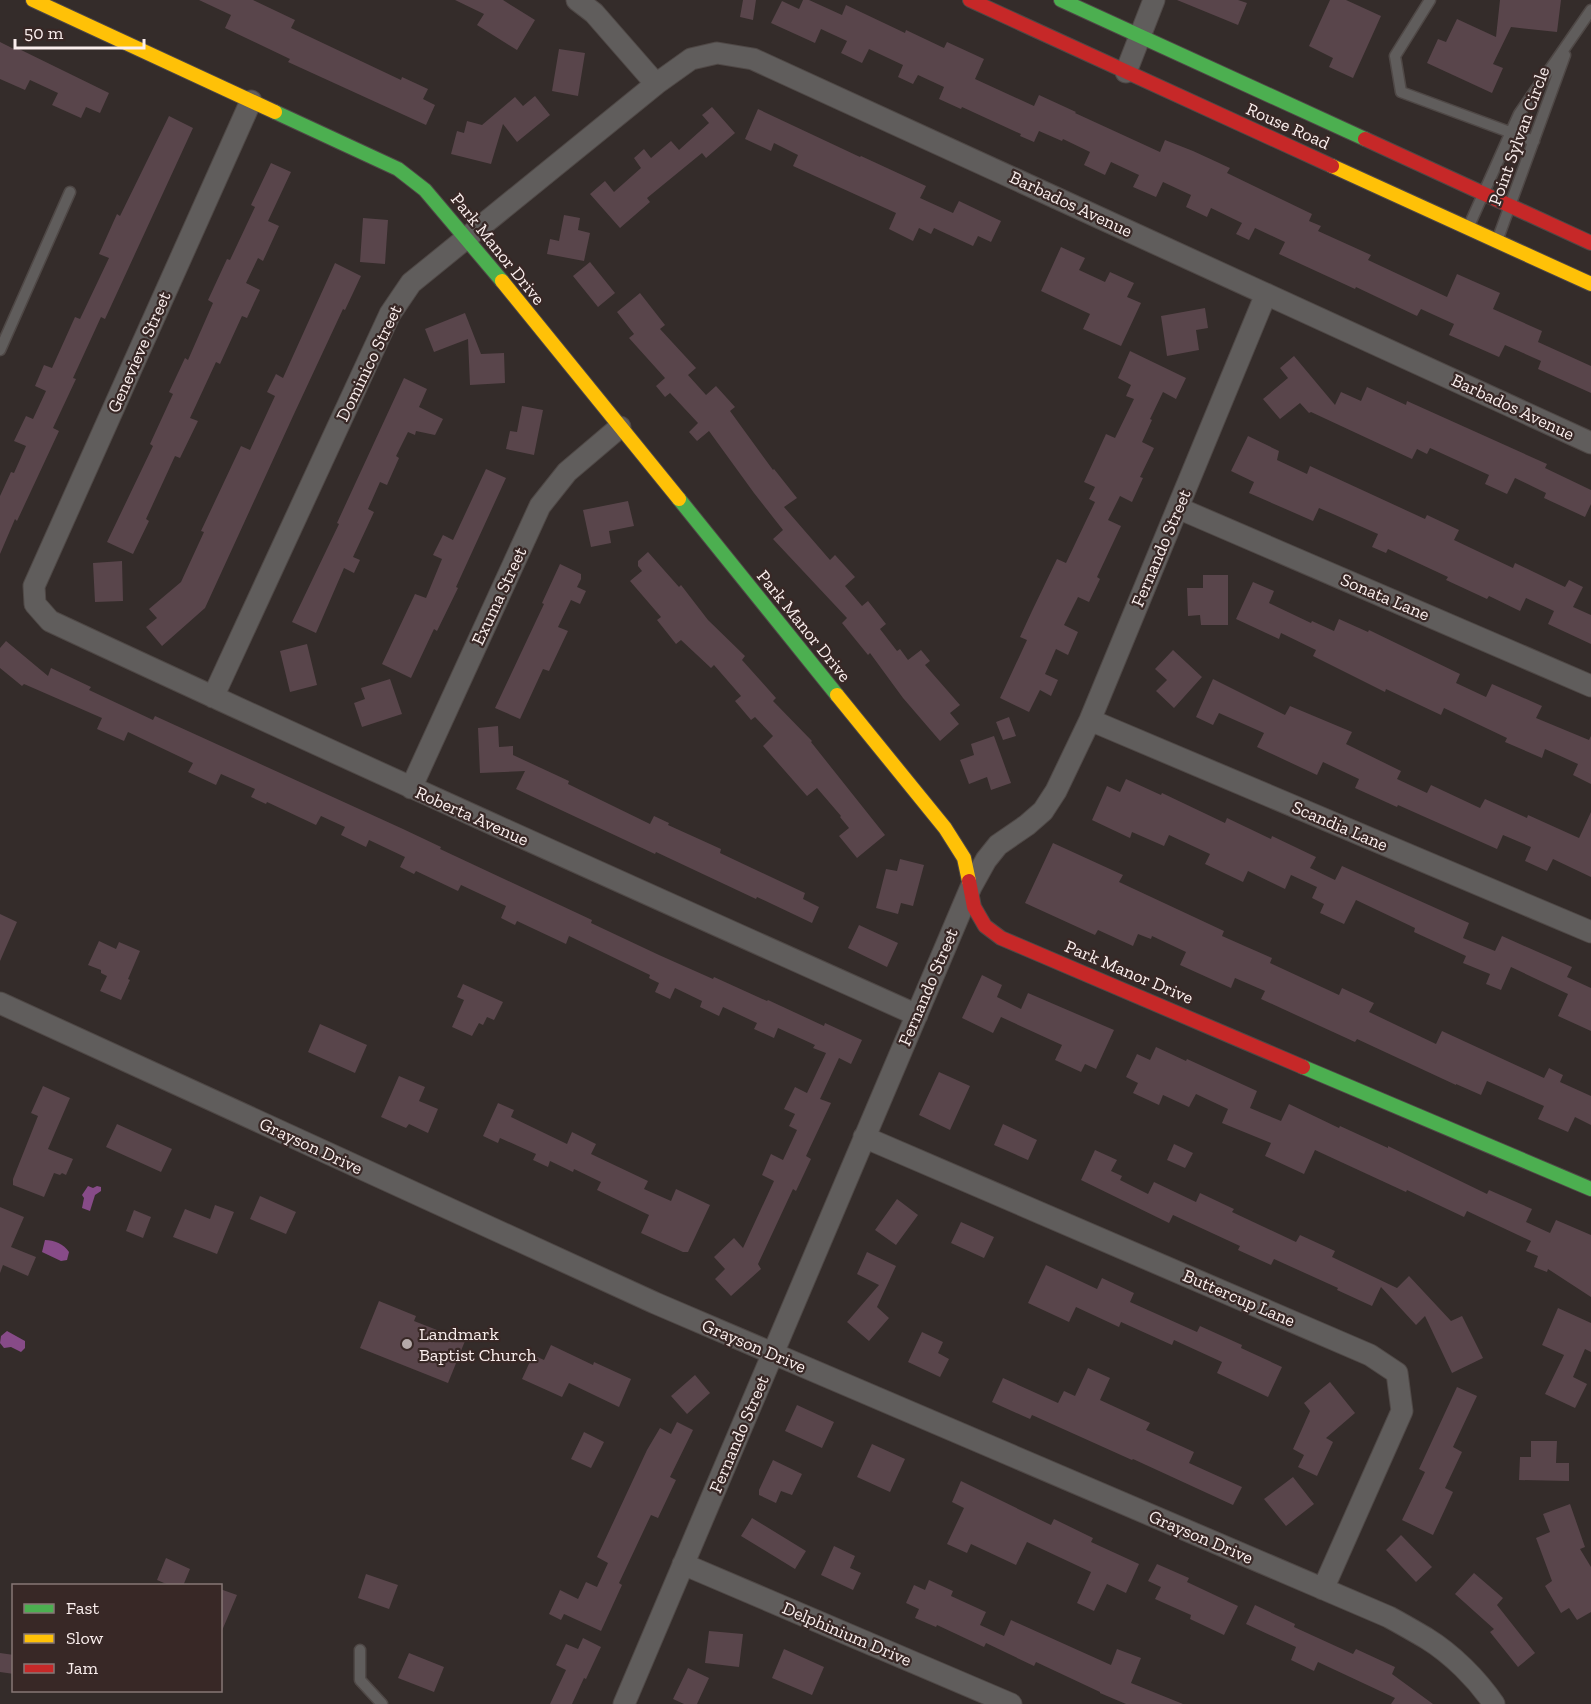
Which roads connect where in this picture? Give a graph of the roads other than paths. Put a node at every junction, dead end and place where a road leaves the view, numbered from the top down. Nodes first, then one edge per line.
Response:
1 (33, 0) edge
2 (577, 0) edge
3 (970, 0) edge
4 (1061, 0) edge
5 (1154, 0) edge
6 (1430, 0) edge
7 (1591, 10) edge
8 (1139, 36) junction
9 (1571, 41) junction
10 (1126, 72) junction
11 (656, 84) junction
12 (251, 101) junction
13 (1510, 133) junction
14 (1534, 141) junction
15 (70, 192) dead end
16 (1482, 194) junction
17 (1511, 207) junction
18 (1468, 228) junction
19 (468, 239) junction
20 (1497, 241) junction
21 (1591, 243) edge
22 (1591, 284) edge
23 (1266, 294) junction
24 (0, 350) edge
25 (620, 427) junction
26 (1591, 443) edge
27 (1178, 508) junction
28 (35, 604) joint
29 (1591, 686) edge
30 (213, 697) junction
31 (1090, 720) junction
32 (411, 788) junction
33 (971, 887) junction
34 (1591, 932) edge
35 (0, 1003) edge
36 (917, 1015) junction
37 (864, 1137) junction
38 (1591, 1189) edge
39 (773, 1354) junction
40 (683, 1564) junction
41 (1323, 1589) junction
42 (360, 1650) dead end
43 (382, 1704) edge
44 (624, 1704) edge
45 (1011, 1704) edge
46 (1494, 1704) edge

1 - 12 street, Park Manor Drive
2 - 11 street
3 - 10 street, Rouse Road
4 - 8 street, Rouse Road
5 - 8 street
6 - 13 lane
7 - 9 lane, Point Sylvan Circle
8 - 10 street
8 - 16 street, Rouse Road
9 - 13 lane, Point Sylvan Circle
9 - 14 lane, Point Sylvan Circle
10 - 18 street, Rouse Road
11 - 19 street, Dominico Street
11 - 23 street, Barbados Avenue
12 - 19 street, Park Manor Drive
12 - 28 street, Genevieve Street
13 - 14 lane
13 - 16 lane, Point Sylvan Circle
14 - 17 lane, Point Sylvan Circle
15 - 24 lane
16 - 17 street, Rouse Road
16 - 18 lane, Point Sylvan Circle
17 - 20 lane, Point Sylvan Circle
17 - 21 street, Rouse Road
18 - 20 street, Rouse Road
19 - 25 street, Park Manor Drive
19 - 30 street, Dominico Street
20 - 22 street, Rouse Road
23 - 26 street, Barbados Avenue
23 - 27 street, Fernando Street
25 - 32 street, Exuma Street
25 - 33 street, Park Manor Drive
27 - 29 street, Sonata Lane
27 - 31 street, Fernando Street
28 - 30 street, Roberta Avenue
30 - 32 street, Roberta Avenue
31 - 33 street, Fernando Street
31 - 34 street, Scandia Lane
32 - 36 street, Roberta Avenue
33 - 36 street, Fernando Street
33 - 38 street, Park Manor Drive
35 - 39 street, Grayson Drive
36 - 37 street, Fernando Street
37 - 39 street, Fernando Street
37 - 41 street, Buttercup Lane
39 - 40 street, Fernando Street
39 - 41 street, Grayson Drive
40 - 44 street, Fernando Street
40 - 45 street, Delphinium Drive
41 - 46 street, Grayson Drive
42 - 43 lane

